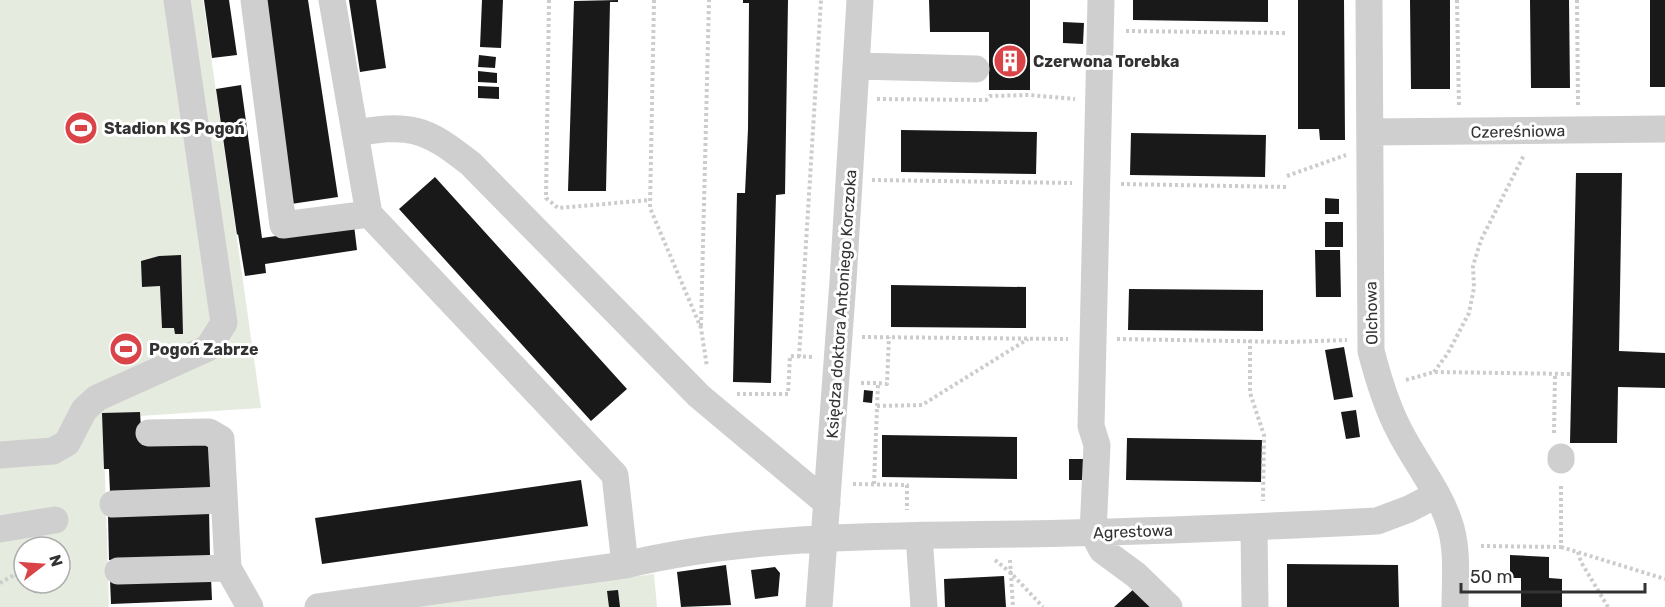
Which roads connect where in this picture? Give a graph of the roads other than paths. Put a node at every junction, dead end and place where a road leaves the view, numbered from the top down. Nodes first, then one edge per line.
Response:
1 (177, 0) edge
2 (254, 0) edge
3 (332, 0) edge
4 (860, 0) edge
5 (1101, 0) edge
6 (1369, 0) edge
7 (856, 66) junction
8 (976, 69) dead end
9 (1665, 129) edge
10 (1370, 132) junction
11 (355, 133) junction
12 (369, 214) junction
13 (149, 433) dead end
14 (0, 455) edge
15 (1436, 495) junction
16 (224, 501) junction
17 (827, 503) junction
18 (113, 504) dead end
19 (1258, 515) junction
20 (55, 520) dead end
21 (913, 524) junction
22 (0, 529) edge
23 (1094, 533) junction
24 (825, 537) junction
25 (625, 565) junction
26 (228, 568) junction
27 (118, 571) dead end
28 (250, 607) edge
29 (318, 607) edge
30 (819, 607) edge
31 (924, 607) edge
32 (1169, 607) edge
33 (1255, 607) edge
34 (1455, 607) edge

1 - 14 street
2 - 12 street
3 - 11 street
4 - 7 street, Księdza doktora Antoniego Korczoka
5 - 23 street
6 - 10 street, Olchowa
7 - 8 street
7 - 17 street, Księdza doktora Antoniego Korczoka
9 - 10 street, Czereśniowa
10 - 15 street, Olchowa
11 - 12 street
11 - 17 street
12 - 25 street
13 - 16 street
15 - 19 street, Agrestowa
15 - 34 street, Olchowa
16 - 18 street
16 - 26 street
17 - 24 street, Księdza doktora Antoniego Korczoka
19 - 23 street, Agrestowa
19 - 33 street
20 - 22 street
21 - 23 street, Agrestowa
21 - 24 street, Agrestowa
21 - 31 street
23 - 32 street
24 - 25 street, Agrestowa
24 - 30 street, Księdza doktora Antoniego Korczoka
25 - 29 street, Agrestowa
26 - 27 street
26 - 28 street

